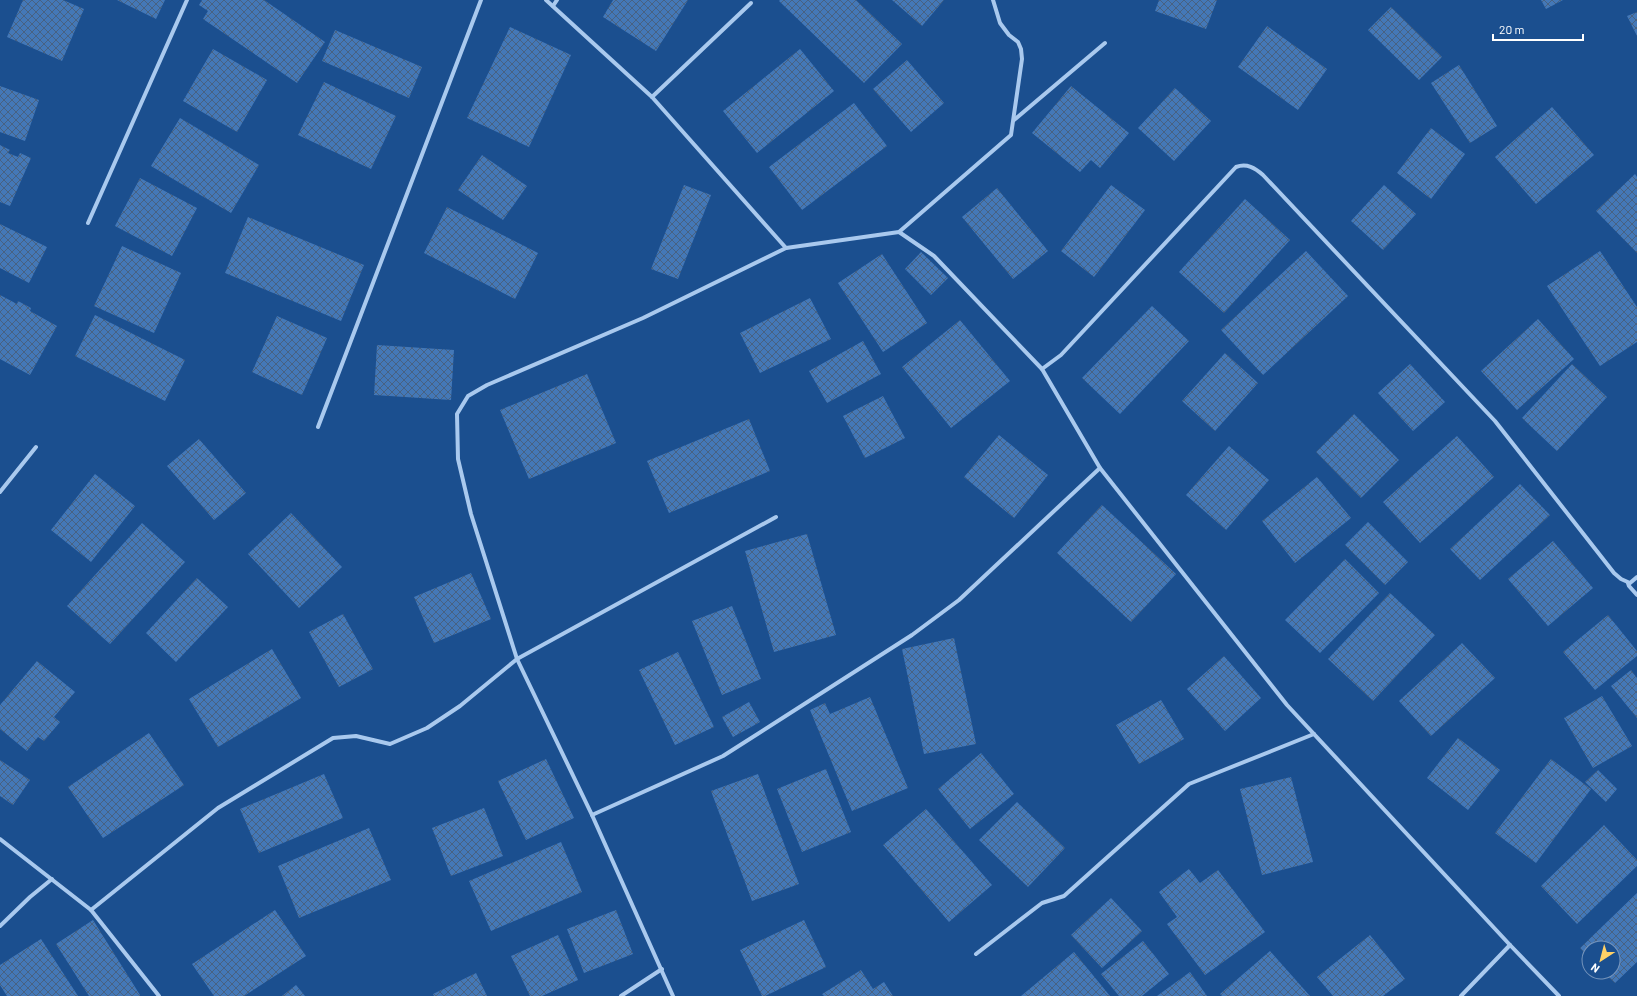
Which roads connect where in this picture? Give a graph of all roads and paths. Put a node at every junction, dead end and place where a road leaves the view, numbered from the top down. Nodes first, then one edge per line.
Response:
1 (187, 0) edge
2 (481, 0) edge
3 (546, 0) edge
4 (557, 0) edge
5 (993, 0) edge
6 (751, 3) dead end
7 (553, 6) junction
8 (1105, 43) dead end
9 (652, 97) junction
10 (1014, 120) junction
11 (88, 223) dead end
12 (899, 232) junction
13 (786, 248) junction
14 (1042, 369) junction
15 (318, 427) dead end
16 (36, 448) dead end
17 (1100, 468) junction
18 (0, 492) edge
19 (776, 517) dead end
20 (1637, 577) edge
21 (1628, 582) junction
22 (1637, 595) edge
23 (517, 659) junction
24 (1314, 734) junction
25 (592, 814) junction
26 (0, 839) edge
27 (52, 879) junction
28 (91, 910) junction
29 (0, 926) edge
30 (1510, 945) junction
31 (976, 954) dead end
32 (662, 969) junction
33 (159, 996) edge
34 (621, 996) edge
35 (673, 996) edge
36 (1461, 996) edge
37 (1559, 996) edge

1 - 11 street
2 - 15 street
3 - 7 street
4 - 7 street
5 - 10 street
6 - 9 street
7 - 9 street
8 - 10 street
9 - 13 street
10 - 12 street
12 - 13 street
12 - 14 street
13 - 23 street
14 - 17 street
14 - 21 street
16 - 18 street
17 - 24 street
17 - 25 street
19 - 23 street
20 - 21 street
21 - 22 street
23 - 25 street
23 - 28 street
24 - 30 street
24 - 31 street
25 - 32 street
26 - 27 street
27 - 28 street
27 - 29 street
28 - 33 street
30 - 36 street
30 - 37 street
32 - 34 street
32 - 35 street

